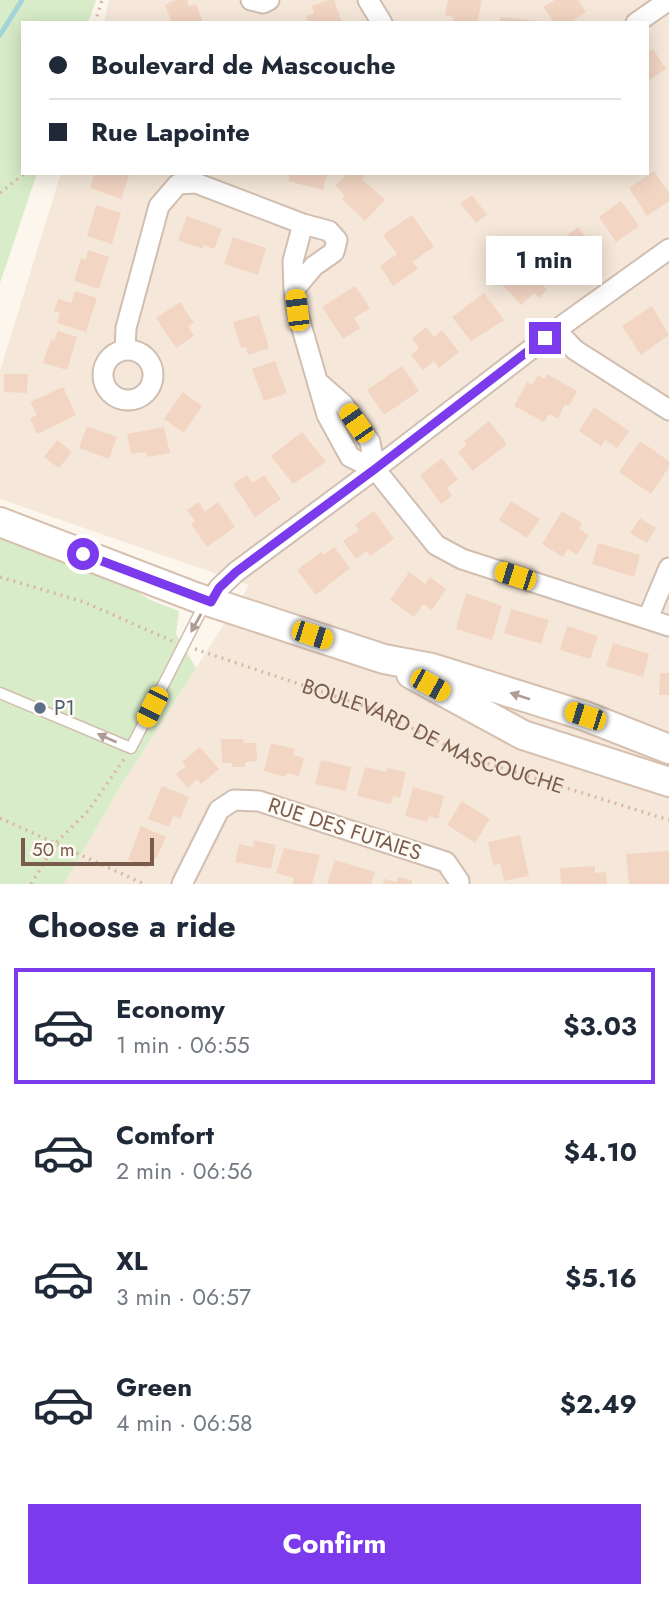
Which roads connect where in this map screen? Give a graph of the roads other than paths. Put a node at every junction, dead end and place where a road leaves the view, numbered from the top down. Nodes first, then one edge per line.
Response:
1 (251, 0) edge
2 (269, 0) edge
3 (368, 0) edge
4 (669, 0) edge
5 (381, 21) edge
6 (639, 21) edge
7 (303, 224) junction
8 (669, 249) edge
9 (294, 290) junction
10 (556, 330) junction
11 (125, 350) dead end
12 (669, 410) edge
13 (375, 469) junction
14 (0, 522) edge
15 (669, 568) edge
16 (211, 602) junction
17 (648, 618) junction
18 (669, 626) edge
19 (384, 659) junction
20 (0, 693) edge
21 (669, 749) edge
22 (669, 782) edge
23 (182, 884) edge
24 (459, 884) edge

1 - 2 street
3 - 5 street
4 - 6 street
7 - 9 street
7 - 9 street
7 - 11 street
8 - 10 street
9 - 13 street
10 - 12 street
10 - 13 street
13 - 16 street
13 - 17 street
14 - 16 street, BOULEVARD DE MASCOUCHE
15 - 17 street
16 - 19 street, BOULEVARD DE MASCOUCHE
16 -> 20 lane
17 - 18 street
21 -> 19 street, BOULEVARD DE MASCOUCHE
19 - 22 street, BOULEVARD DE MASCOUCHE
23 - 24 street, RUE DES FUTAIES

